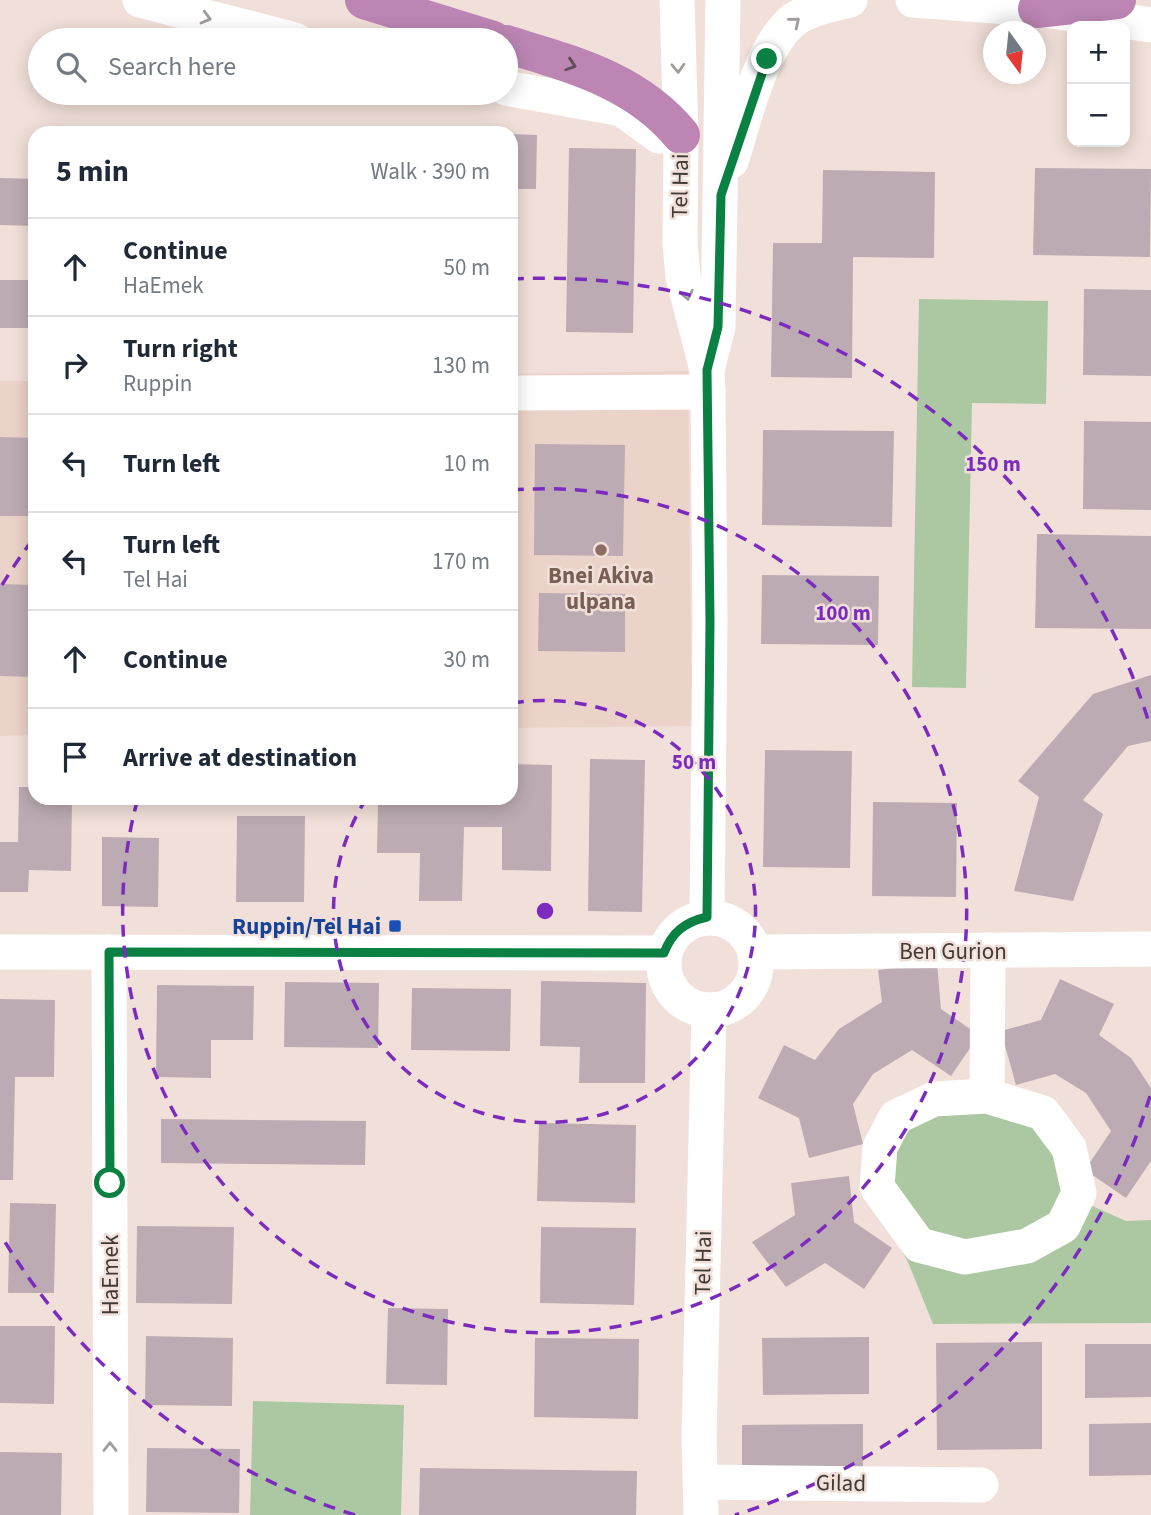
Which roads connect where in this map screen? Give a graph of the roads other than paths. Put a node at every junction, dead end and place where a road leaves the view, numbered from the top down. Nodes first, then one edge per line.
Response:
1 (140, 0) edge
2 (364, 0) edge
3 (677, 0) edge
4 (723, 0) edge
5 (850, 0) edge
6 (913, 0) edge
7 (1117, 0) edge
8 (1037, 9) junction
9 (1151, 25) edge
10 (248, 28) edge
11 (454, 28) edge
12 (518, 48) edge
13 (518, 90) edge
14 (680, 148) junction
15 (721, 195) junction
16 (707, 381) junction
17 (518, 393) edge
18 (707, 917) junction
19 (1151, 949) edge
20 (988, 950) junction
21 (0, 952) edge
22 (109, 952) junction
23 (755, 952) junction
24 (664, 953) junction
25 (709, 1010) junction
26 (987, 1096) junction
27 (981, 1485) dead end
28 (701, 1498) edge
29 (111, 1515) edge

1 -> 10 street
2 - 11 highway
3 -> 14 street, Tel Hai
4 - 15 street, Tel Hai
15 -> 5 street
6 - 8 street
7 - 8 highway
8 - 9 street
12 -> 14 highway
13 - 14 street
14 -> 16 street, Tel Hai
15 - 16 street, Tel Hai
16 - 17 street
16 - 18 street, Tel Hai
18 - 23 street
18 - 24 street
19 - 20 street, Ben Gurion
20 - 23 street, Ben Gurion
20 - 26 street
21 - 22 street
22 - 24 street
29 -> 22 street, HaEmek
23 - 25 street
24 - 25 street
25 - 28 street, Tel Hai
26 - 26 street
27 - 28 street, Gilad

